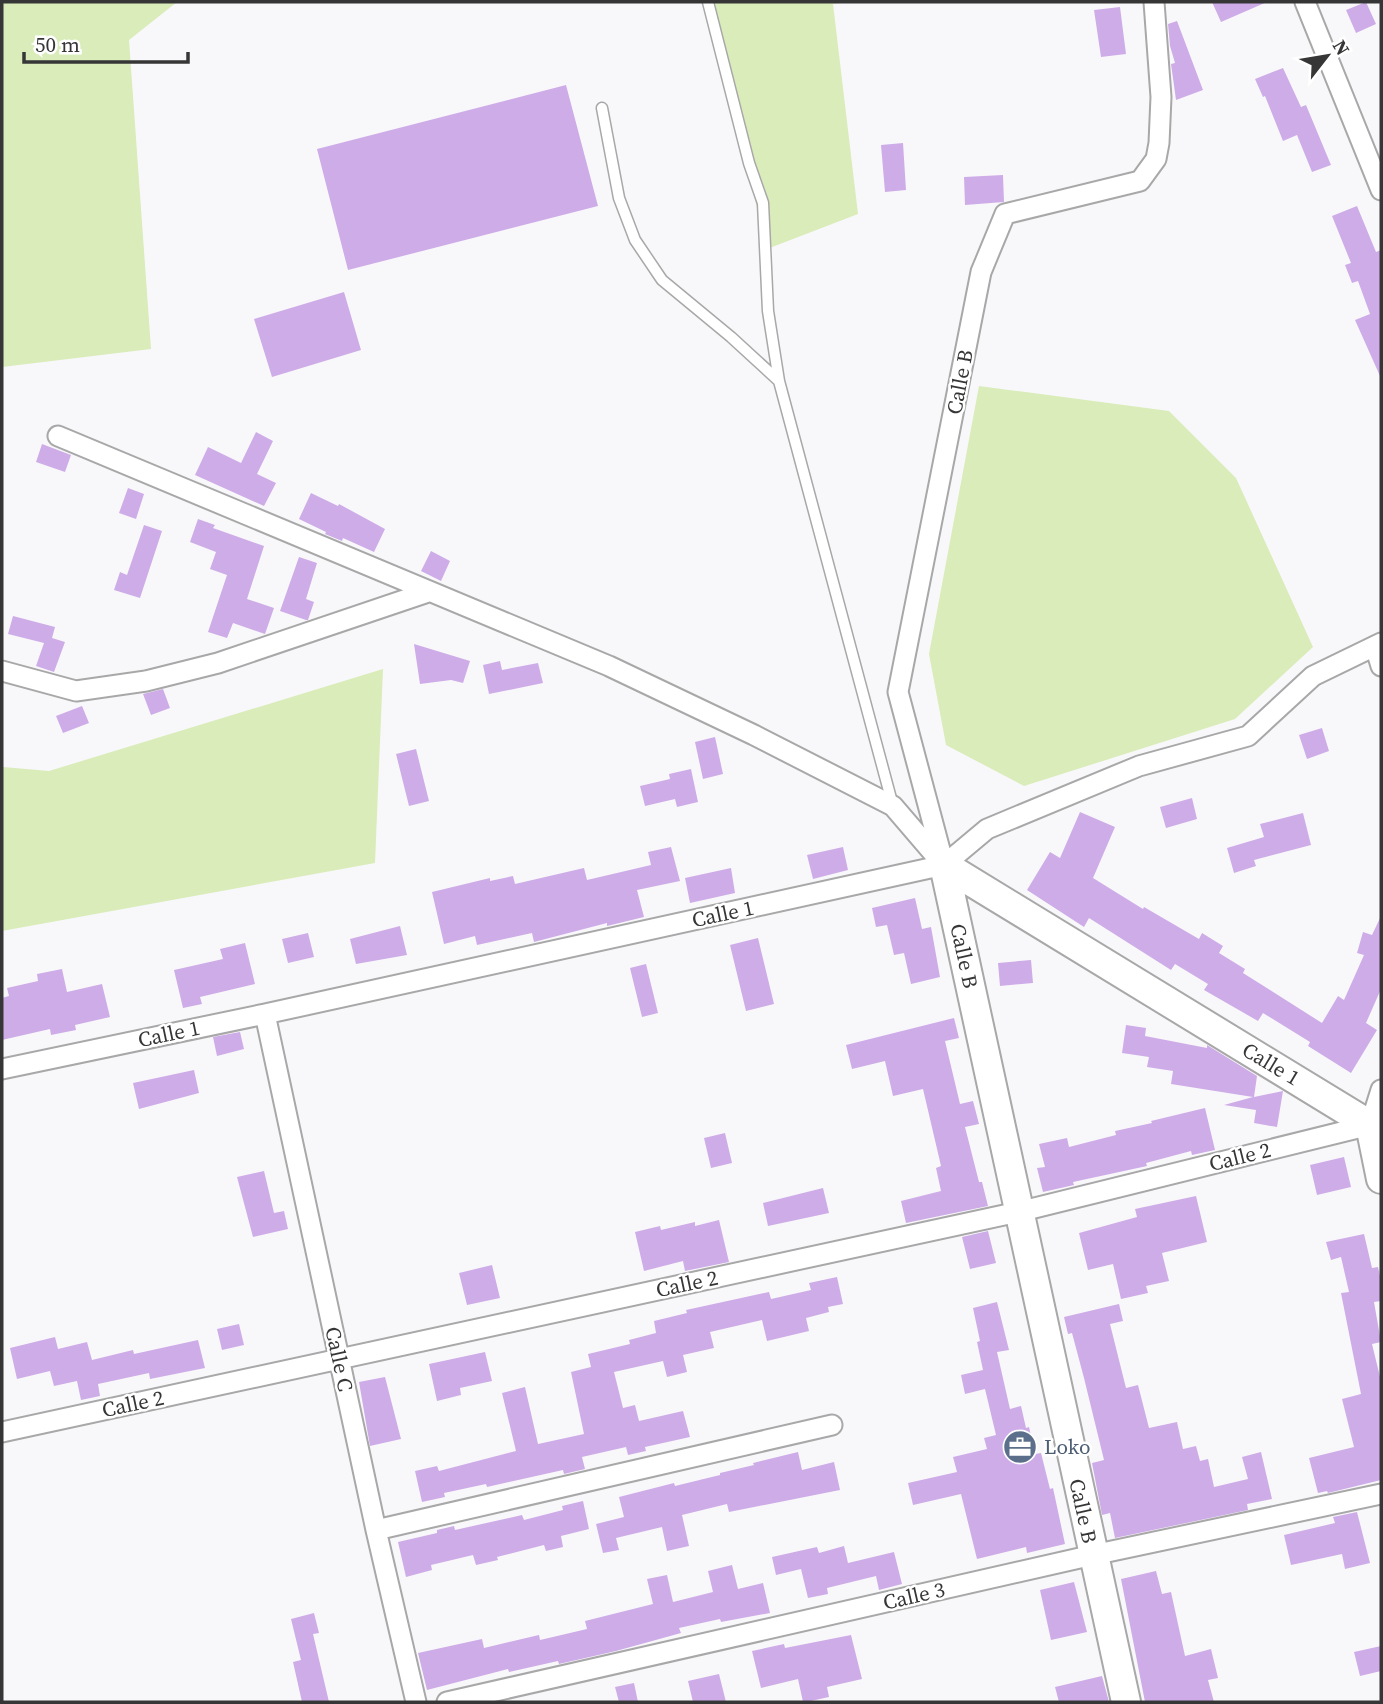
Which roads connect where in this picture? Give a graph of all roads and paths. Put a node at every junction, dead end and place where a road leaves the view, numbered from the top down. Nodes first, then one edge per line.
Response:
1 (708, 2) edge
2 (1154, 2) edge
3 (1305, 2) edge
4 (602, 108) dead end
5 (1381, 190) edge
6 (779, 381) junction
7 (58, 436) dead end
8 (428, 592) junction
9 (1378, 644) edge
10 (1381, 666) edge
11 (2, 671) edge
12 (893, 806) junction
13 (944, 865) junction
14 (265, 1014) junction
15 (2, 1069) edge
16 (1381, 1090) edge
17 (1376, 1128) edge
18 (1381, 1179) edge
19 (1018, 1212) junction
20 (339, 1360) junction
21 (832, 1425) dead end
22 (2, 1432) edge
23 (1381, 1494) edge
24 (376, 1530) junction
25 (1093, 1555) junction
26 (416, 1702) edge
27 (447, 1702) edge
28 (1126, 1702) edge

1 - 6 lane
2 - 13 street, Calle B
3 - 5 street
4 - 6 lane
6 - 12 lane
7 - 8 street
8 - 11 street
8 - 12 street
9 - 10 street
9 - 13 street
12 - 13 street
13 - 14 street, Calle 1
13 - 17 street, Calle 1
13 - 19 street, Calle B
14 - 15 street, Calle 1
14 - 20 street, Calle C
16 - 17 street
17 - 18 street
17 - 19 street, Calle 2
19 - 20 street, Calle 2
19 - 25 street, Calle B
20 - 22 street, Calle 2
20 - 24 street, Calle C
21 - 24 street
23 - 25 street, Calle 3
24 - 26 street, Calle C
25 - 27 street, Calle 3
25 - 28 street, Calle B

